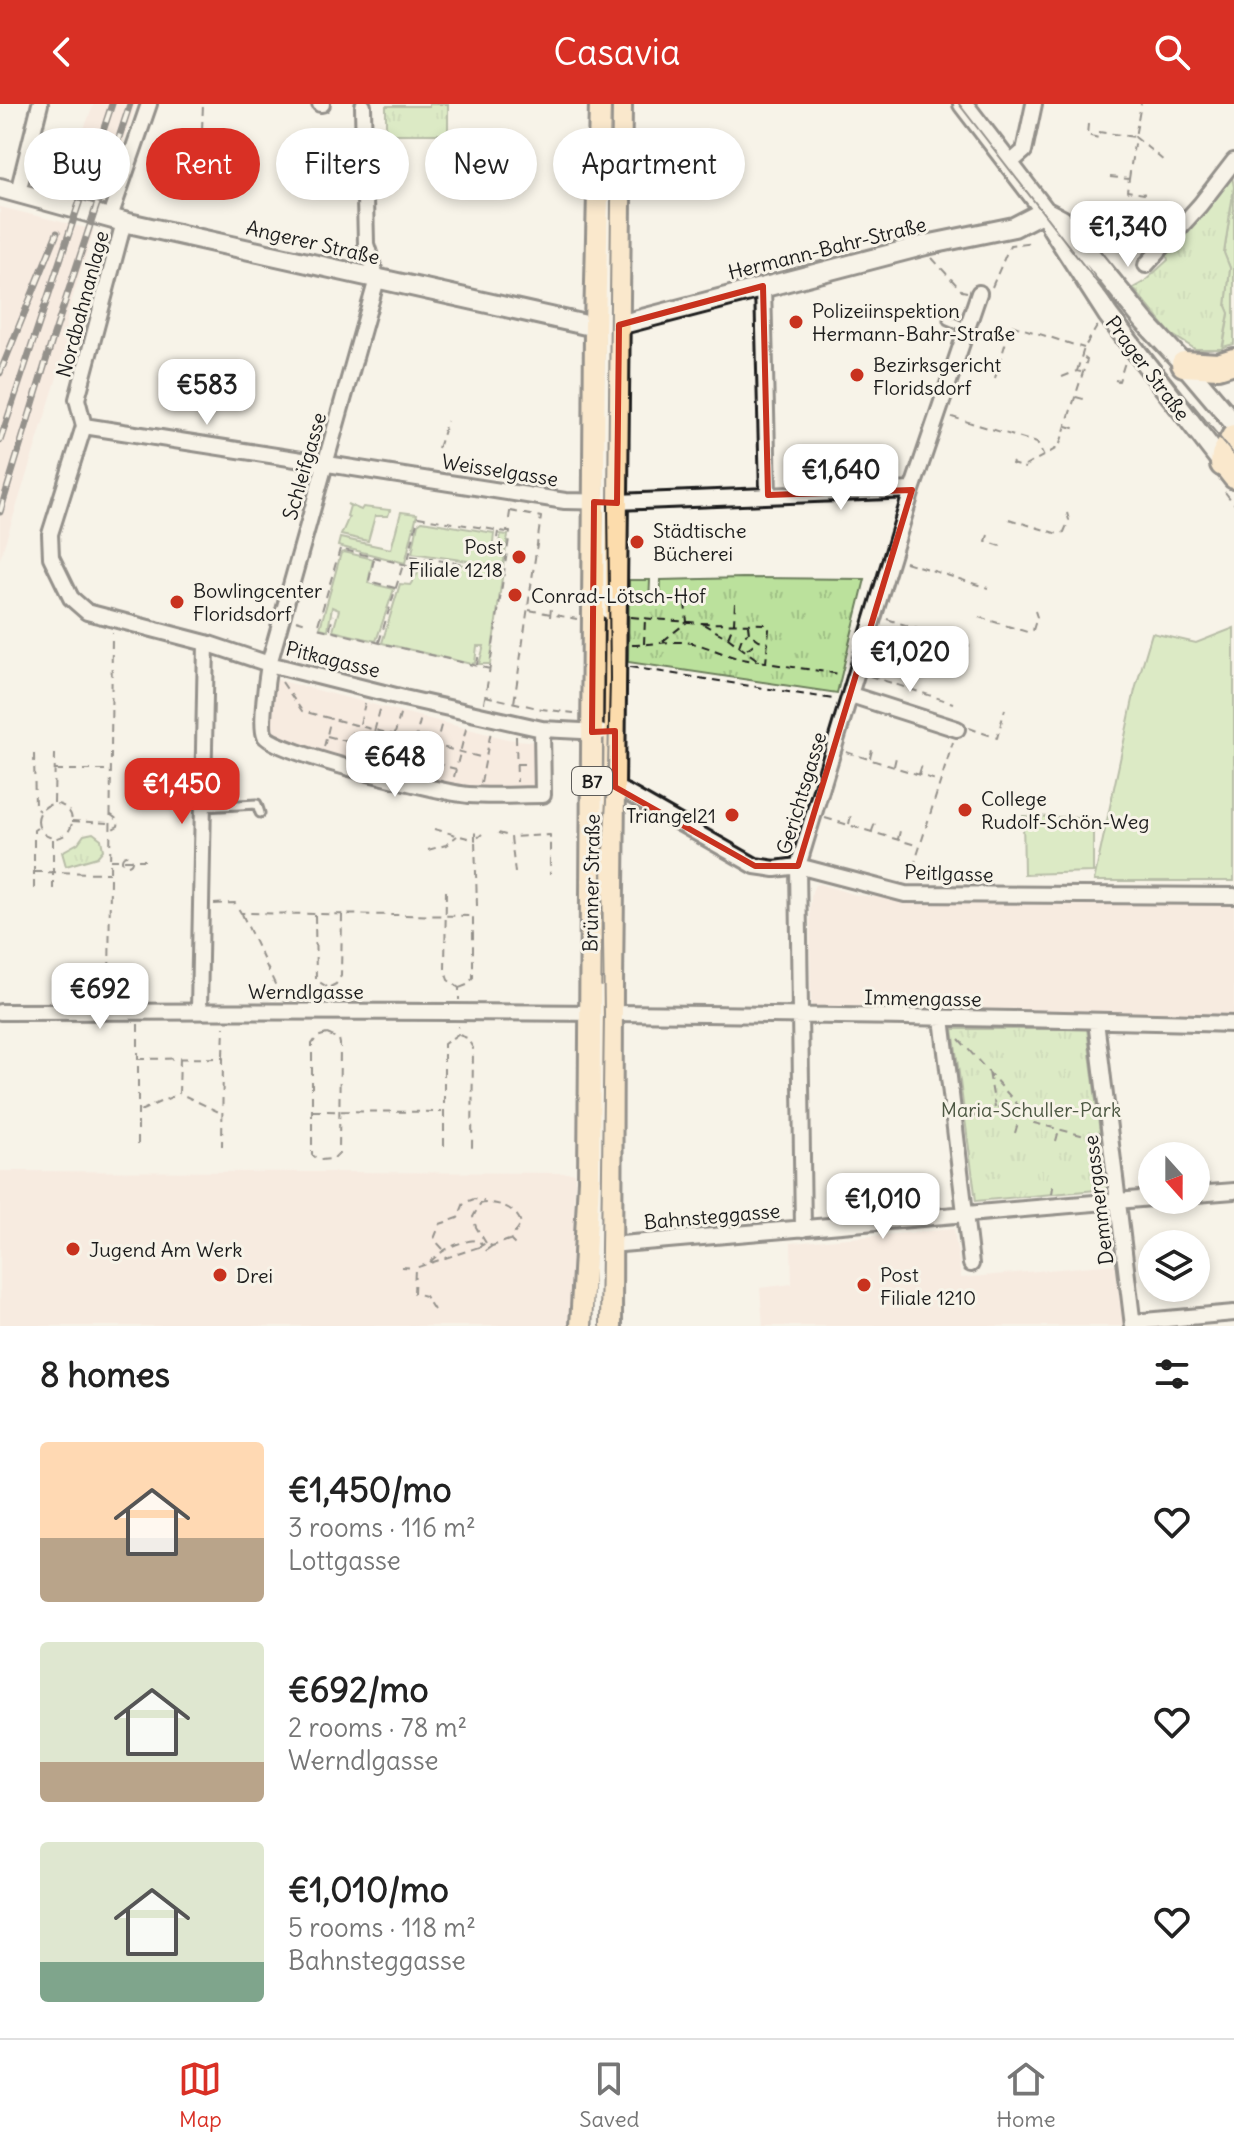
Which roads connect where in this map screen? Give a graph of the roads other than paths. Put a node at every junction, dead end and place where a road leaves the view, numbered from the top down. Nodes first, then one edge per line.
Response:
1 (40, 104) edge
2 (149, 104) edge
3 (600, 104) edge
4 (609, 104) edge
5 (621, 104) edge
6 (963, 104) edge
7 (1034, 104) edge
8 (363, 106) dead end
9 (609, 128) edge
10 (1234, 161) edge
11 (1009, 164) junction
12 (9, 190) edge
13 (608, 200) edge
14 (1045, 211) junction
15 (117, 220) junction
16 (1146, 265) dead end
17 (377, 279) junction
18 (763, 286) junction
19 (979, 293) road end
20 (948, 320) dead end
21 (967, 328) junction
22 (606, 331) junction
23 (1234, 361) edge
24 (1184, 364) junction
25 (1234, 423) edge
26 (84, 426) junction
27 (1234, 437) edge
28 (325, 464) junction
29 (1228, 471) edge
30 (912, 490) junction
31 (768, 495) junction
32 (606, 502) junction
33 (50, 534) joint
34 (206, 643) junction
35 (269, 664) junction
36 (850, 698) junction
37 (599, 727) junction
38 (542, 729) junction
39 (957, 729) road end
40 (604, 783) junction
41 (201, 807) junction
42 (260, 813) dead end
43 (798, 866) junction
44 (1234, 896) edge
45 (199, 1010) junction
46 (0, 1012) edge
47 (601, 1013) junction
48 (801, 1015) junction
49 (942, 1018) junction
50 (1096, 1021) junction
51 (1234, 1024) edge
52 (1234, 1191) edge
53 (1210, 1193) edge
54 (1138, 1199) edge
55 (1118, 1201) junction
56 (965, 1214) junction
57 (803, 1229) junction
58 (610, 1245) junction
59 (971, 1264) dead end
60 (1234, 1313) edge
61 (1133, 1324) edge
62 (581, 1326) edge
63 (597, 1326) edge
64 (611, 1326) edge

1 - 12 street
2 - 15 street, Nordbahnanlage
3 - 22 main road, Brünner Straße / B7
4 - 9 lane
5 - 22 main road, Brünner Straße / B7
6 - 11 main road, Prager Straße
7 - 11 street
8 - 17 street
10 - 16 street
11 - 14 main road, Prager Straße
12 - 15 main road, Angerer Straße
13 - 22 lane
14 - 18 main road, Hermann-Bahr-Straße
14 - 24 main road, Prager Straße
14 - 29 main road, Prager Straße
15 - 17 main road, Angerer Straße
15 - 26 street, Nordbahnanlage
17 - 22 main road, Angerer Straße
17 - 28 street, Schleifgasse
18 - 22 main road, Hermann-Bahr-Straße
18 - 31 street
19 - 21 street, Gerichtsgasse
20 - 21 lane
21 - 30 street, Gerichtsgasse
22 - 32 main road, Brünner Straße / B7
23 - 24 highway
24 - 25 main road, Prager Straße
26 - 28 street, Weisselgasse
26 - 33 street, Nordbahnanlage
27 - 29 highway
28 - 32 street, Weisselgasse
28 - 35 street, Schleifgasse
30 - 31 street, Weisselgasse
30 - 36 street, Gerichtsgasse
31 - 32 street, Weisselgasse
32 - 37 main road, Brünner Straße / B7
33 - 34 street, Pitkagasse
34 - 35 street, Pitkagasse
34 - 41 street
35 - 38 street, Pitkagasse
35 - 38 street, Schleifgasse
36 - 39 street
36 - 43 street, Gerichtsgasse
37 - 38 street, Pitkagasse
37 - 40 main road, Brünner Straße / B7
40 - 43 street, Peitlgasse
40 - 47 main road, Brünner Straße / B7
40 - 47 lane, Brünner Straße
41 - 42 lane
41 - 45 street
43 - 44 street, Peitlgasse
43 - 48 street, Gerichtsgasse
45 - 46 street, Werndlgasse
45 - 47 street, Werndlgasse
47 - 48 street, Immengasse
47 - 58 main road, Brünner Straße / B7
47 - 62 main road, Brünner Straße / B7
47 - 63 lane, Brünner Straße
48 - 49 street, Immengasse
48 - 57 street, Gerichtsgasse
49 - 50 street, Immengasse
49 - 56 street
50 - 51 street, Immengasse
50 - 55 street, Demmergasse
52 - 53 street
54 - 55 street, Bahnsteggasse
55 - 56 street, Bahnsteggasse
55 - 61 street, Demmergasse
56 - 57 street, Bahnsteggasse
56 - 59 street
57 - 58 street, Bahnsteggasse
58 - 64 main road, Brünner Straße / B7
60 - 61 street

